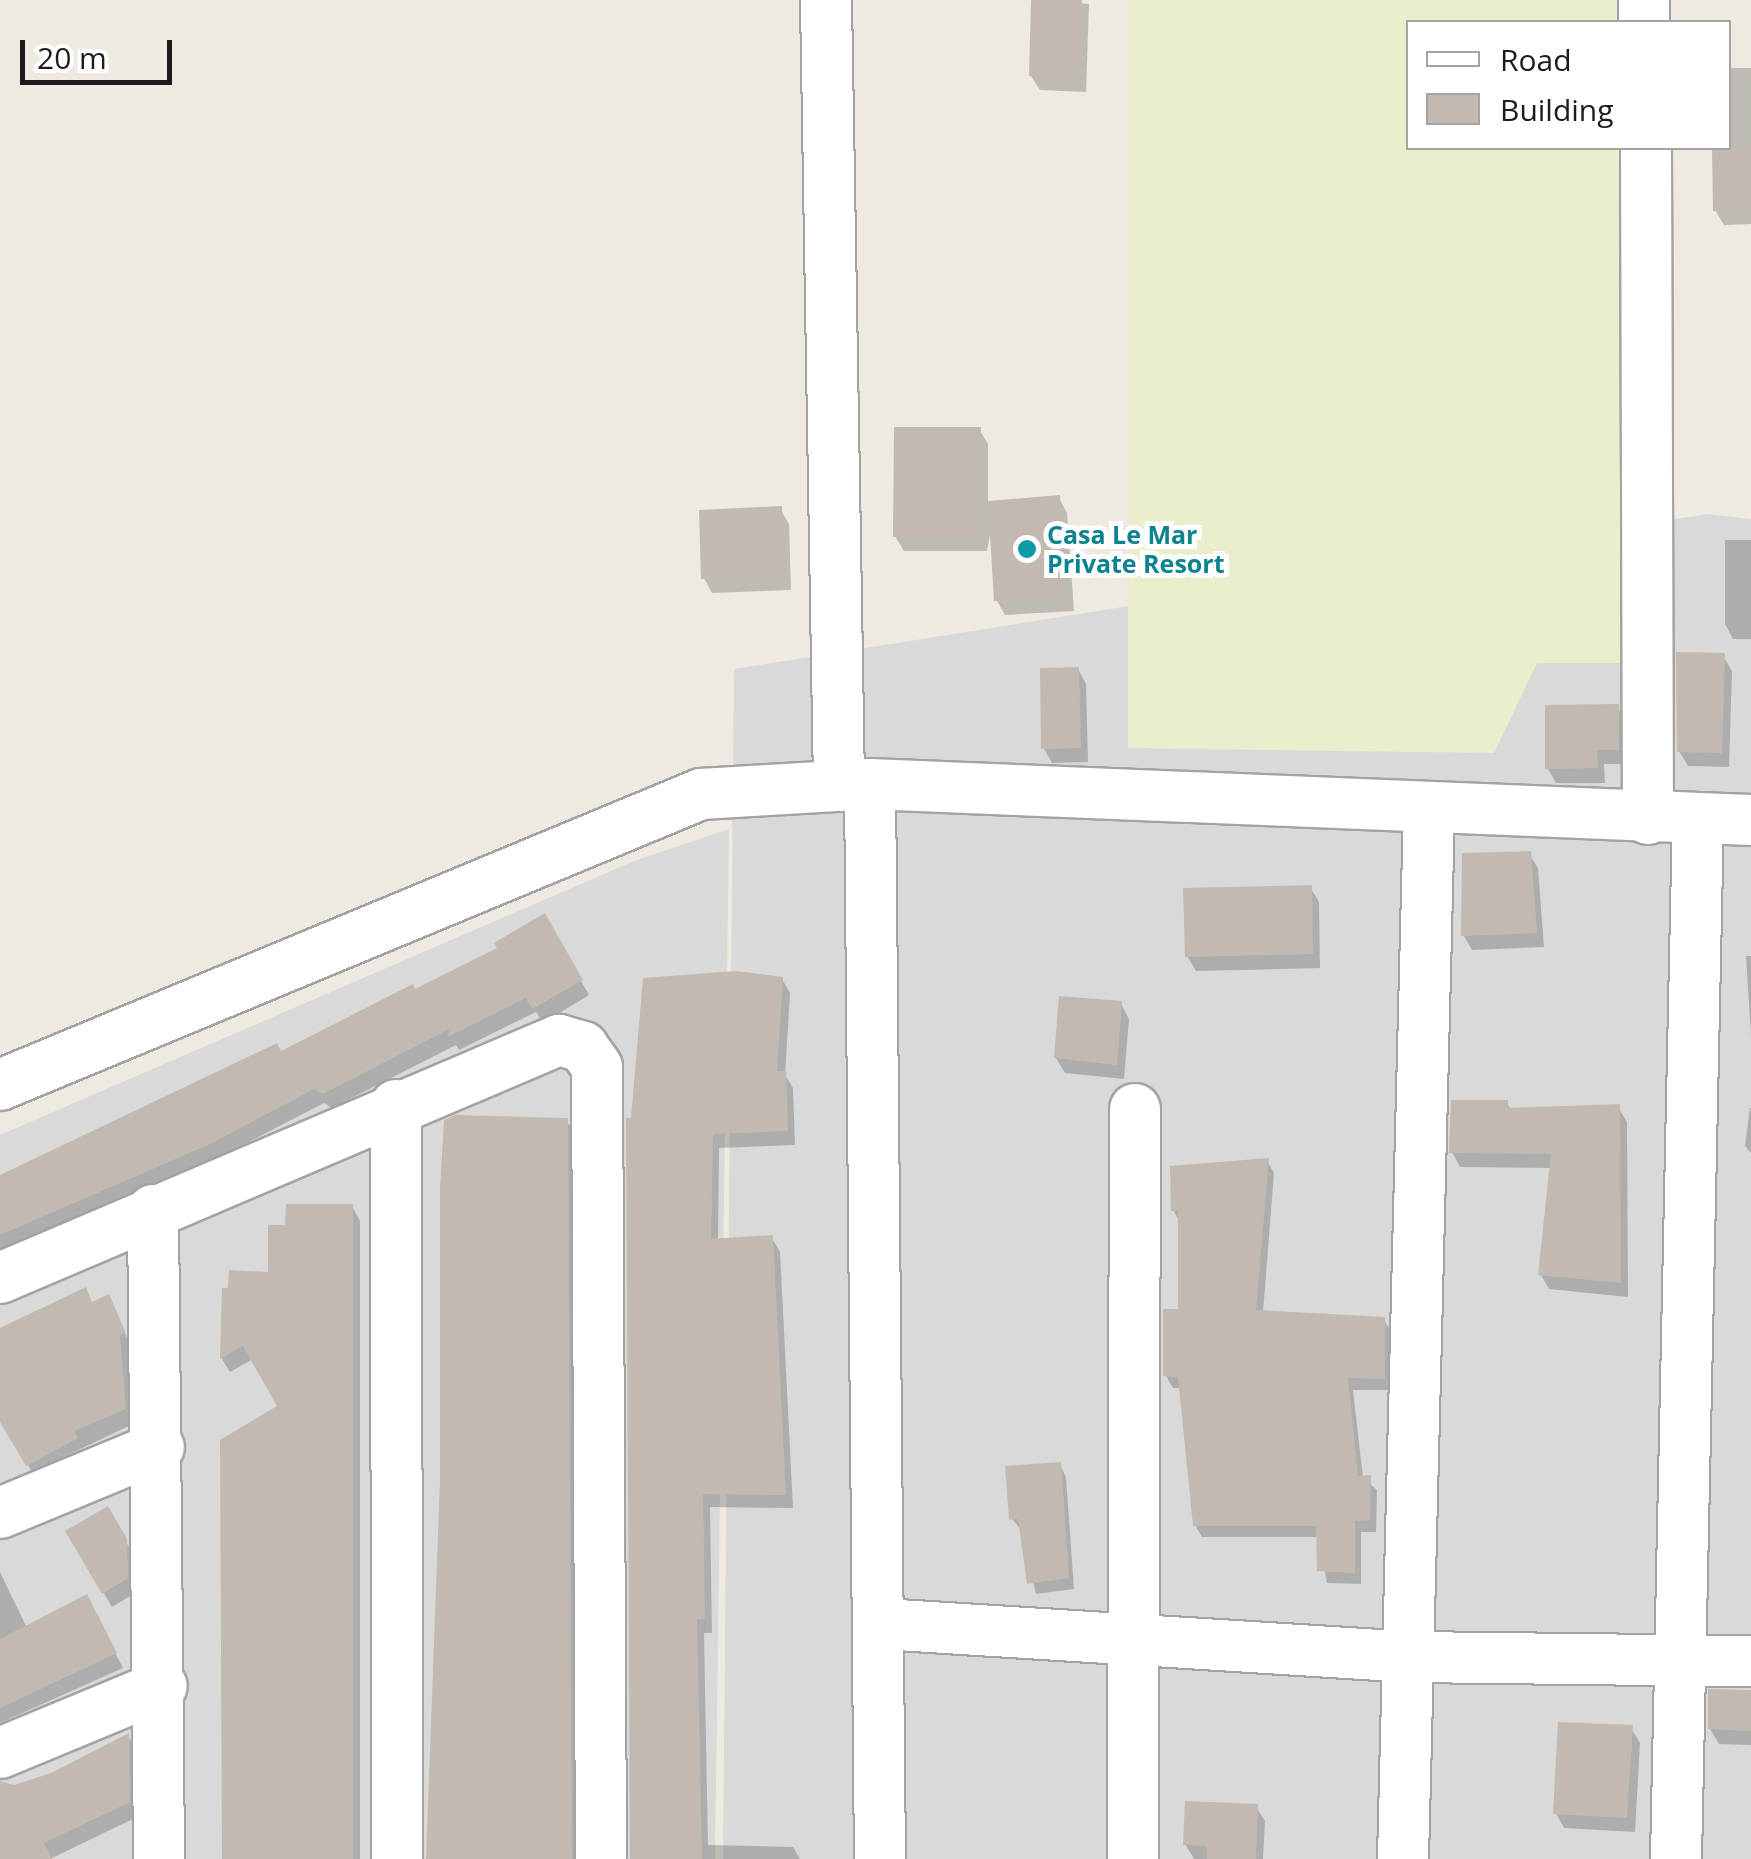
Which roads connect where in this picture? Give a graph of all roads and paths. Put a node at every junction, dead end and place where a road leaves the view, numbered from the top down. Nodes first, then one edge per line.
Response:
1 (826, 0) edge
2 (1646, 150) edge
3 (854, 785) junction
4 (1429, 810) junction
5 (1648, 819) junction
6 (1698, 820) junction
7 (1751, 820) edge
8 (0, 1085) edge
9 (396, 1105) junction
10 (1135, 1109) dead end
11 (154, 1210) junction
12 (0, 1278) edge
13 (159, 1447) junction
14 (0, 1513) edge
15 (882, 1624) junction
16 (1136, 1640) junction
17 (1410, 1656) junction
18 (1683, 1659) junction
19 (1751, 1661) edge
20 (162, 1686) junction
21 (0, 1753) edge
22 (159, 1859) edge
23 (397, 1859) edge
24 (601, 1859) edge
25 (880, 1859) edge
26 (1133, 1859) edge
27 (1404, 1859) edge
28 (1676, 1859) edge

1 - 3 street
2 - 5 street
3 - 4 street
3 - 8 street
3 - 15 street
4 - 5 street
4 - 17 street
5 - 6 street
6 - 7 street
6 - 18 street
9 - 11 street
9 - 23 street
9 - 24 street
10 - 16 street
11 - 12 street
11 - 13 street
13 - 14 street
13 - 20 street
15 - 16 street
15 - 25 street
16 - 17 street
16 - 26 street
17 - 18 street
17 - 27 street
18 - 19 street
18 - 28 street
20 - 21 street
20 - 22 street

